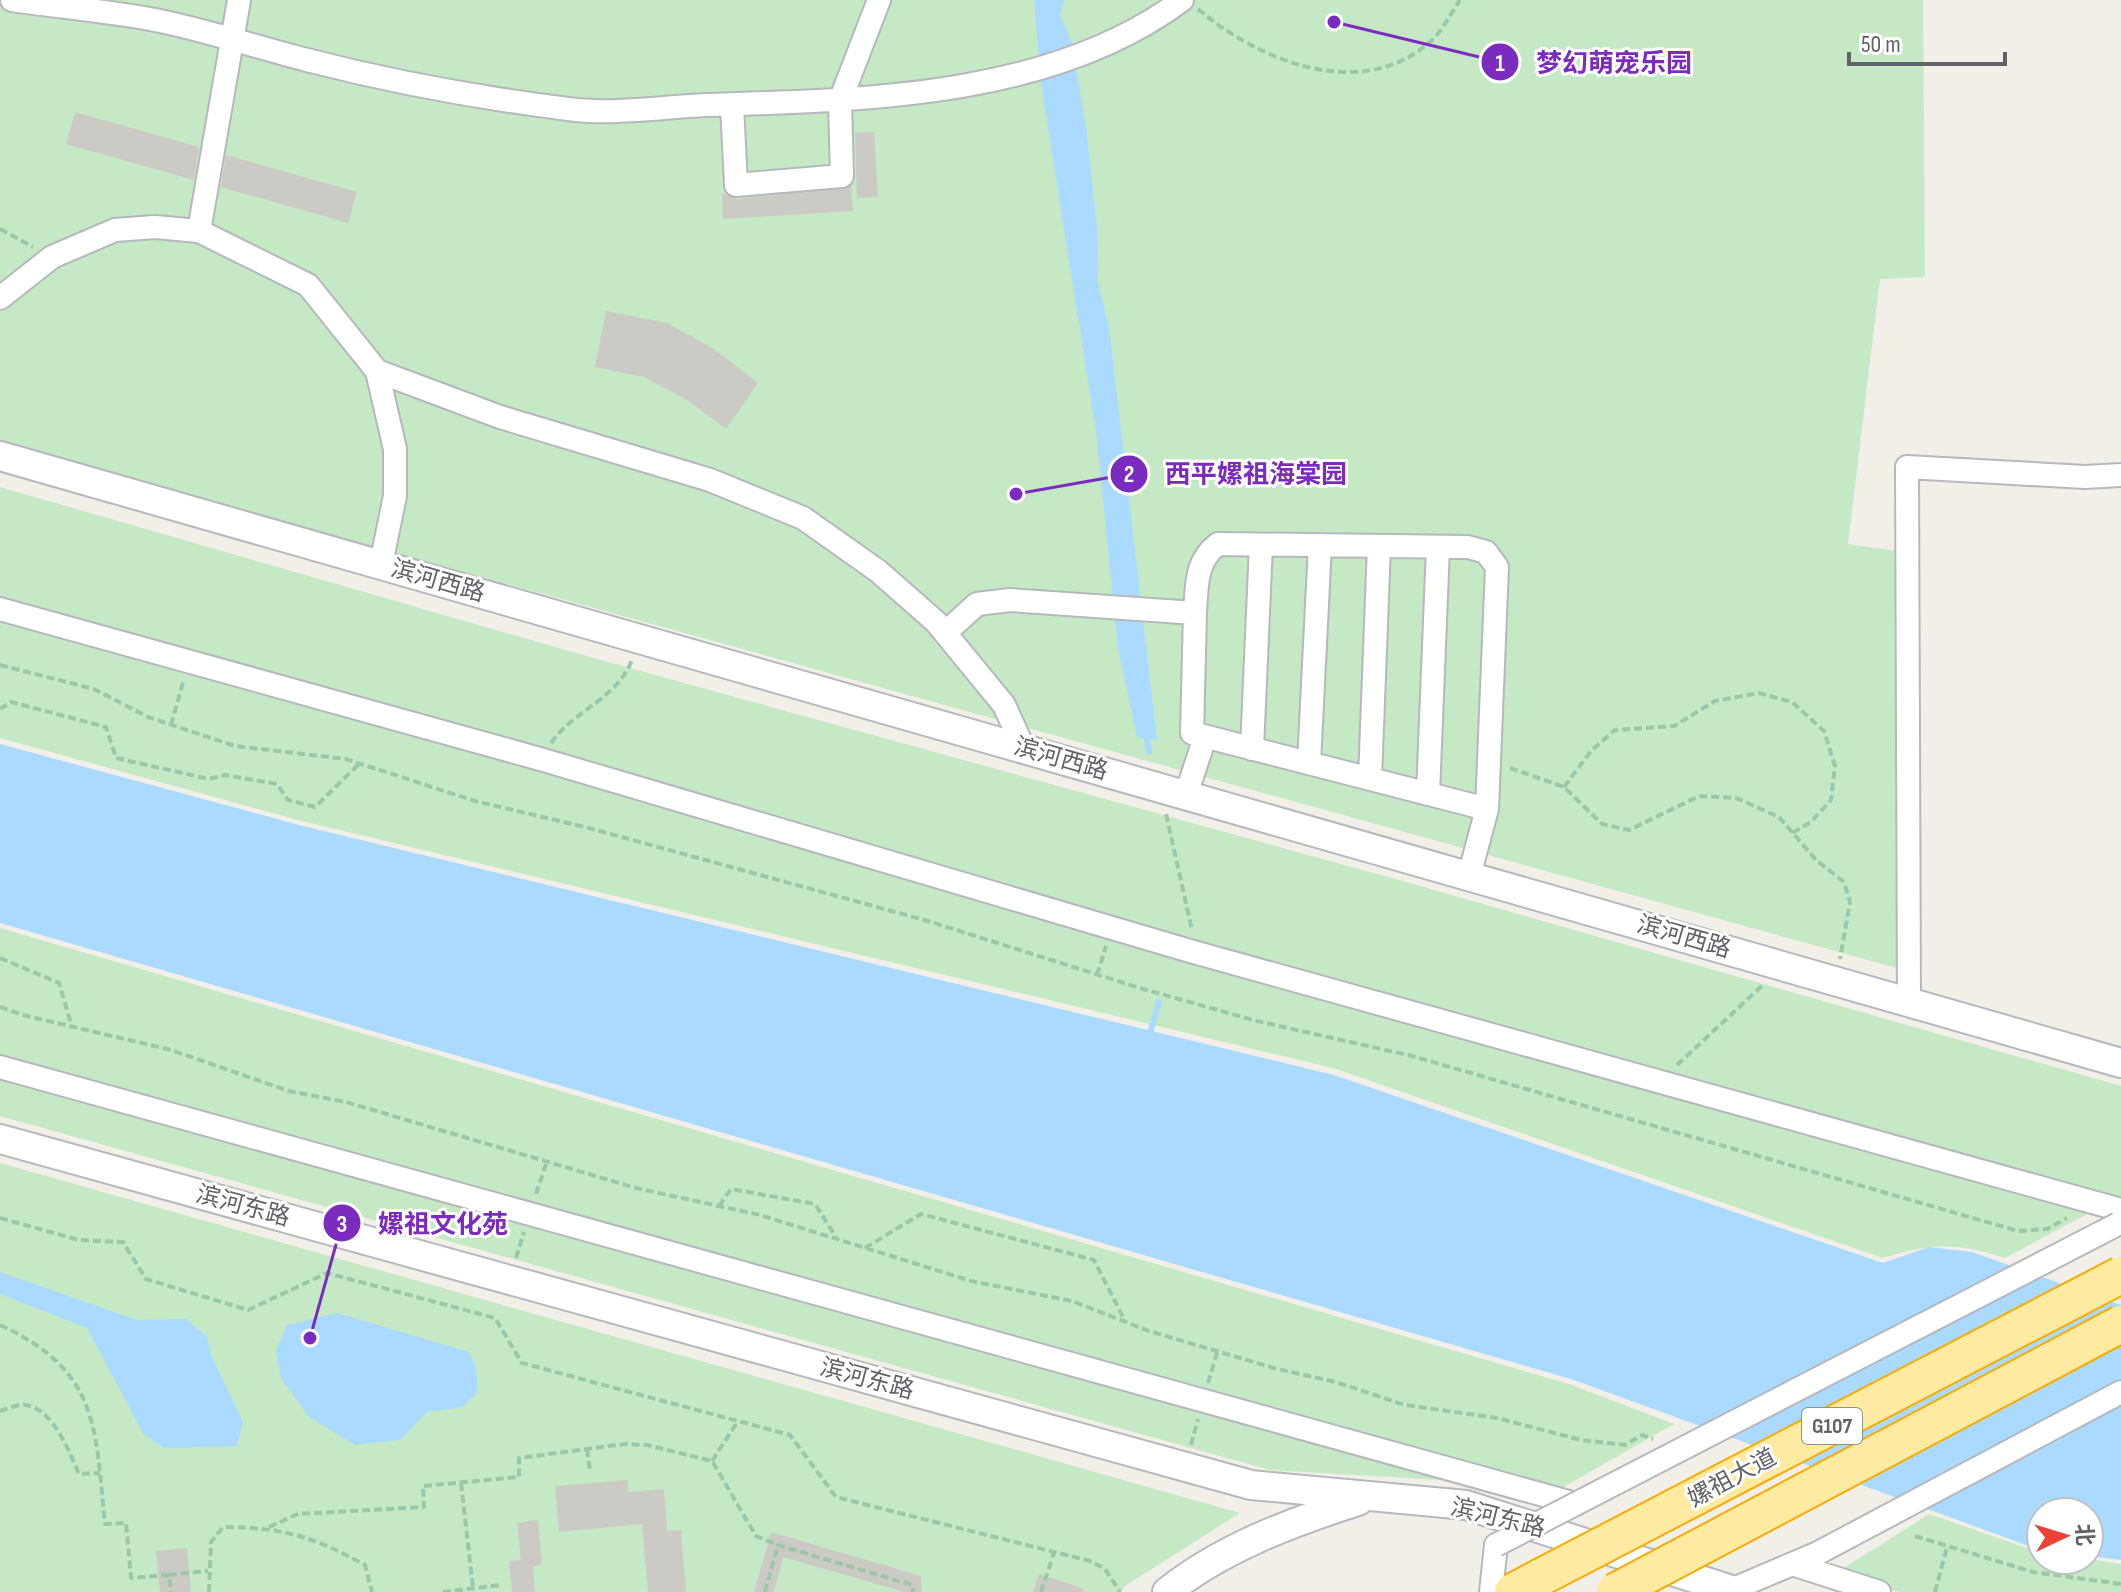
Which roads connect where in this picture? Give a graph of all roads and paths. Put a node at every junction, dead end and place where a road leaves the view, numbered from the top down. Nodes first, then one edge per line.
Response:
1 (12, 0) edge
2 (239, 0) edge
3 (879, 0) edge
4 (1185, 0) edge
5 (1460, 0) edge
6 (233, 41) junction
7 (840, 101) junction
8 (732, 105) junction
9 (0, 229) edge
10 (199, 231) junction
11 (52, 257) junction
12 (0, 298) edge
13 (377, 371) junction
14 (0, 456) edge
15 (2121, 475) edge
16 (1261, 545) junction
17 (1320, 545) junction
18 (1379, 546) junction
19 (1438, 547) junction
20 (381, 564) junction
21 (0, 609) edge
22 (1195, 613) junction
23 (945, 633) junction
24 (641, 639) junction
25 (190, 662) junction
26 (0, 665) edge
27 (0, 709) edge
28 (171, 725) junction
29 (1205, 737) junction
30 (1024, 749) junction
31 (1252, 749) junction
32 (540, 759) junction
33 (1489, 760) junction
34 (359, 763) junction
35 (1309, 763) junction
36 (1370, 779) junction
37 (1564, 787) junction
38 (1173, 792) junction
39 (1428, 794) junction
40 (1487, 809) junction
41 (1792, 833) junction
42 (1469, 876) junction
43 (1112, 928) junction
44 (1190, 951) junction
45 (0, 958) edge
46 (1783, 966) junction
47 (1097, 975) junction
48 (1837, 982) junction
49 (1909, 1002) junction
50 (0, 1007) edge
51 (72, 1027) junction
52 (2121, 1063) edge
53 (0, 1067) edge
54 (1667, 1081) junction
55 (0, 1139) edge
56 (719, 1206) junction
57 (2117, 1215) edge
58 (0, 1218) edge
59 (837, 1239) junction
60 (865, 1248) junction
61 (2121, 1275) edge
62 (1124, 1319) junction
63 (2121, 1324) edge
64 (0, 1325) edge
65 (2121, 1392) edge
66 (0, 1411) edge
67 (738, 1421) junction
68 (1655, 1440) dead end
69 (587, 1449) junction
70 (712, 1461) junction
71 (590, 1471) dead end
72 (100, 1473) junction
73 (461, 1483) junction
74 (1367, 1498) junction
75 (1576, 1504) junction
76 (269, 1527) junction
77 (1915, 1536) dead end
78 (778, 1545) junction
79 (1947, 1547) junction
80 (1054, 1553) junction
81 (1792, 1564) junction
82 (208, 1571) junction
83 (169, 1575) junction
84 (1528, 1584) edge
85 (2121, 1584) edge
86 (501, 1585) dead end
87 (473, 1588) junction
88 (1735, 1591) edge
89 (171, 1592) edge
90 (209, 1592) edge
91 (372, 1592) edge
92 (443, 1592) edge
93 (765, 1592) edge
94 (913, 1592) edge
95 (1041, 1592) edge
96 (1120, 1592) edge
97 (1167, 1592) edge
98 (1491, 1592) edge
99 (1615, 1592) edge
100 (1879, 1592) edge
101 (1935, 1592) edge

1 - 6 street
2 - 6 street
3 - 7 street
4 - 5 path
4 - 7 street
6 - 8 street
6 - 10 street
7 - 8 street
7 - 8 street
9 - 11 path
10 - 11 street
10 - 13 street
11 - 12 street
13 - 20 street
13 - 23 street
14 - 20 street, 滨河西路
15 - 49 street
16 - 17 street
16 - 22 street
16 - 31 street
17 - 18 street
17 - 35 street
18 - 19 street
18 - 36 street
19 - 33 street
19 - 39 street
20 - 24 street, 滨河西路
21 - 25 street
22 - 23 street
22 - 29 street
23 - 30 street
24 - 30 street, 滨河西路
24 - 32 path
25 - 28 path
25 - 32 street
26 - 28 path
27 - 34 path
28 - 34 path
29 - 31 street
29 - 38 street
30 - 38 street, 滨河西路
31 - 35 street
32 - 43 street
33 - 37 path
33 - 40 street
34 - 47 path
35 - 36 street
36 - 39 street
37 - 41 path
37 - 41 path
38 - 42 street, 滨河西路
38 - 44 path
39 - 40 street
40 - 42 street
41 - 48 path
42 - 46 street, 滨河西路
43 - 44 street
43 - 47 path
44 - 54 street
45 - 51 path
46 - 48 street, 滨河西路
46 - 54 path
47 - 57 path
48 - 49 street, 滨河西路
49 - 52 street, 滨河西路
50 - 51 path
51 - 56 path
53 - 75 street
54 - 57 street
55 - 74 street, 滨河东路
56 - 59 path
56 - 59 path
57 - 75 street, bridge
58 - 67 path
59 - 60 path
60 - 62 path
60 - 62 path
61 - 84 highway, 嫘祖大道 / G107, bridge
62 - 68 path
63 - 99 highway, 嫘祖大道 / G107, bridge
64 - 72 path
65 - 81 street
66 - 72 path
67 - 70 path
67 - 80 path
69 - 70 path
69 - 71 path
69 - 73 path
70 - 78 path
72 - 83 path
73 - 76 path
73 - 87 path
74 - 88 street, 滨河东路
74 - 97 street
75 - 98 street, bridge
76 - 82 path
76 - 91 path
77 - 79 path
78 - 93 path
78 - 94 path
79 - 85 path
79 - 101 path
80 - 95 path
80 - 96 path
81 - 88 street
81 - 100 street
82 - 83 path
82 - 90 path
83 - 89 path
86 - 87 path
87 - 92 path

